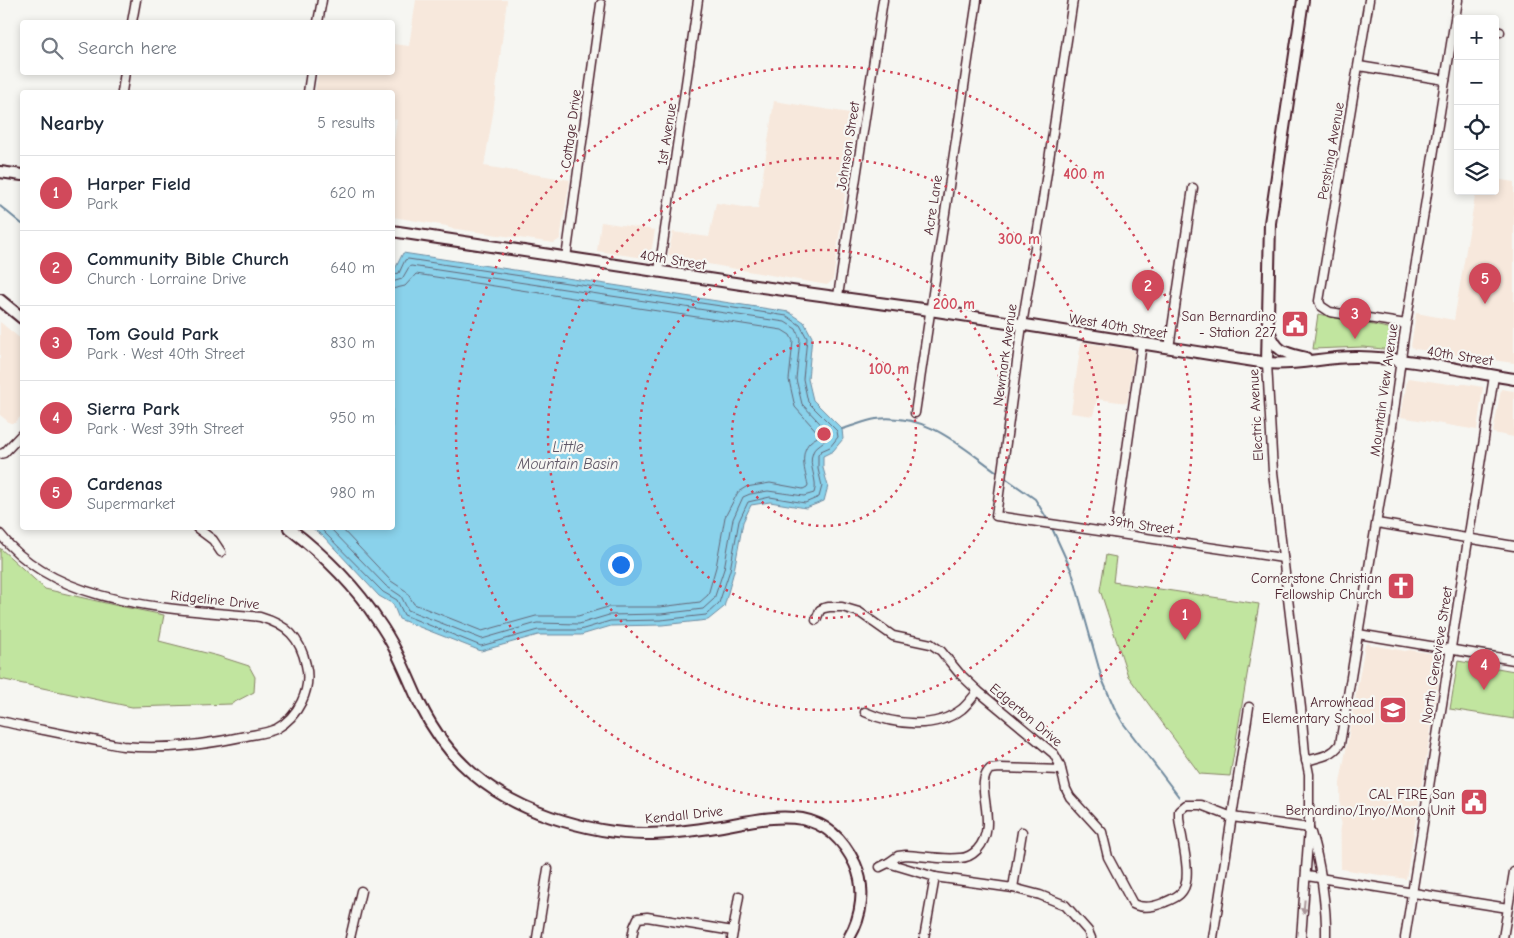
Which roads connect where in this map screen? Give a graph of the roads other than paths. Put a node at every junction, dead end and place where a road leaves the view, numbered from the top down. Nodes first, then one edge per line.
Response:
1 (136, 0) edge
2 (322, 0) edge
3 (698, 0) edge
4 (883, 0) edge
5 (977, 0) edge
6 (1073, 0) edge
7 (1303, 0) edge
8 (1369, 0) edge
9 (1458, 0) edge
10 (601, 4) dead end
11 (1457, 15) edge
12 (132, 20) edge
13 (318, 20) edge
14 (1454, 34) edge
15 (1359, 66) junction
16 (125, 75) edge
17 (311, 75) edge
18 (1445, 80) junction
19 (122, 90) edge
20 (308, 90) edge
21 (0, 172) edge
22 (20, 176) edge
23 (1193, 188) dead end
24 (395, 231) edge
25 (566, 258) junction
26 (659, 271) junction
27 (838, 296) junction
28 (0, 300) edge
29 (930, 310) junction
30 (950, 313) joint
31 (20, 316) edge
32 (1022, 324) junction
33 (1267, 324) junction
34 (1406, 324) junction
35 (1142, 344) junction
36 (1169, 348) junction
37 (1312, 360) junction
38 (1401, 360) junction
39 (1267, 363) junction
40 (1494, 376) junction
41 (1514, 379) edge
42 (915, 413) dead end
43 (20, 437) edge
44 (0, 454) edge
45 (996, 516) joint
46 (1377, 523) junction
47 (200, 530) edge
48 (292, 530) edge
49 (1115, 533) junction
50 (0, 534) edge
51 (1468, 538) junction
52 (1514, 546) edge
53 (221, 552) dead end
54 (1283, 558) junction
55 (816, 620) dead end
56 (1358, 634) junction
57 (1450, 649) junction
58 (1514, 660) edge
59 (978, 691) junction
60 (1250, 707) dead end
61 (865, 712) dead end
62 (0, 722) edge
63 (1306, 761) junction
64 (1062, 770) junction
65 (1232, 817) junction
66 (1309, 828) junction
67 (1022, 832) dead end
68 (888, 863) junction
69 (880, 866) dead end
70 (548, 869) dead end
71 (1514, 872) edge
72 (1307, 876) junction
73 (935, 877) junction
74 (1320, 877) junction
75 (1013, 888) junction
76 (361, 891) dead end
77 (1412, 892) junction
78 (739, 896) dead end
79 (1508, 908) junction
80 (732, 934) edge
81 (350, 938) edge
82 (537, 938) edge
83 (632, 938) edge
84 (849, 938) edge
85 (924, 938) edge
86 (1091, 938) edge
87 (1213, 938) edge
88 (1301, 938) edge
89 (1326, 938) edge
90 (1405, 938) edge
91 (1503, 938) edge

1 - 12 street
2 - 13 street
3 - 26 street, 1st Avenue
4 - 27 street, Johnson Street
5 - 29 street, Acre Lane
6 - 32 street, Newmark Avenue
7 - 33 main road, Electric Avenue
8 - 15 street, Pershing Avenue
9 - 11 street, Mountain View Avenue
10 - 25 street, Cottage Drive
14 - 18 street, Mountain View Avenue
15 - 18 street
15 - 34 street, Pershing Avenue
16 - 19 street
17 - 20 street
18 - 34 street, Mountain View Avenue
21 - 22 main road
23 - 36 street
24 - 25 main road, 40th Street
25 - 26 main road, 40th Street
26 - 27 main road, 40th Street
27 - 29 main road, 40th Street
28 - 31 main road
29 - 30 main road, 40th Street
29 - 42 street, Acre Lane
30 - 32 main road, West 40th Street
32 - 35 main road, West 40th Street
32 - 45 street, Newmark Avenue
33 - 37 main road
33 - 39 main road, Electric Avenue
34 - 38 street, Mountain View Avenue
35 - 36 main road, West 40th Street
35 - 49 street
36 - 39 main road, West 40th Street
37 - 38 main road, West 40th Street
37 - 39 main road, West 40th Street
38 - 40 main road, 40th Street
38 - 46 street, Mountain View Avenue
39 - 54 street, Electric Avenue
40 - 41 main road, 40th Street
40 - 51 street, North Genevieve Street
43 - 44 street
45 - 49 street, 39th Street
46 - 51 street
46 - 56 street, Mountain View Avenue
47 - 53 street
48 - 84 main road, Kendall Drive
49 - 54 street, 39th Street
50 - 62 street, Ridgeline Drive
51 - 52 street
51 - 57 street, North Genevieve Street
54 - 63 street, Electric Avenue
55 - 59 street, Edgerton Drive
56 - 57 street
56 - 63 street, Mountain View Avenue
57 - 58 street
57 - 77 street, North Genevieve Street
59 - 61 street
59 - 64 street, Edgerton Drive
60 - 65 street
63 - 66 street, Electric Avenue
64 - 65 street, Edgerton Drive
64 - 68 street
65 - 66 street, Edgerton Drive
65 - 87 street
66 - 72 street
66 - 74 street
67 - 75 street
68 - 69 street
68 - 73 street
70 - 82 street
71 - 79 street
72 - 74 street
72 -> 88 street
73 - 75 street
73 - 85 street
74 - 77 street
74 - 89 street
75 - 86 street
76 - 81 street
77 - 79 street
77 - 90 street, North Genevieve Street
78 - 80 street
79 - 91 street
80 - 83 street

